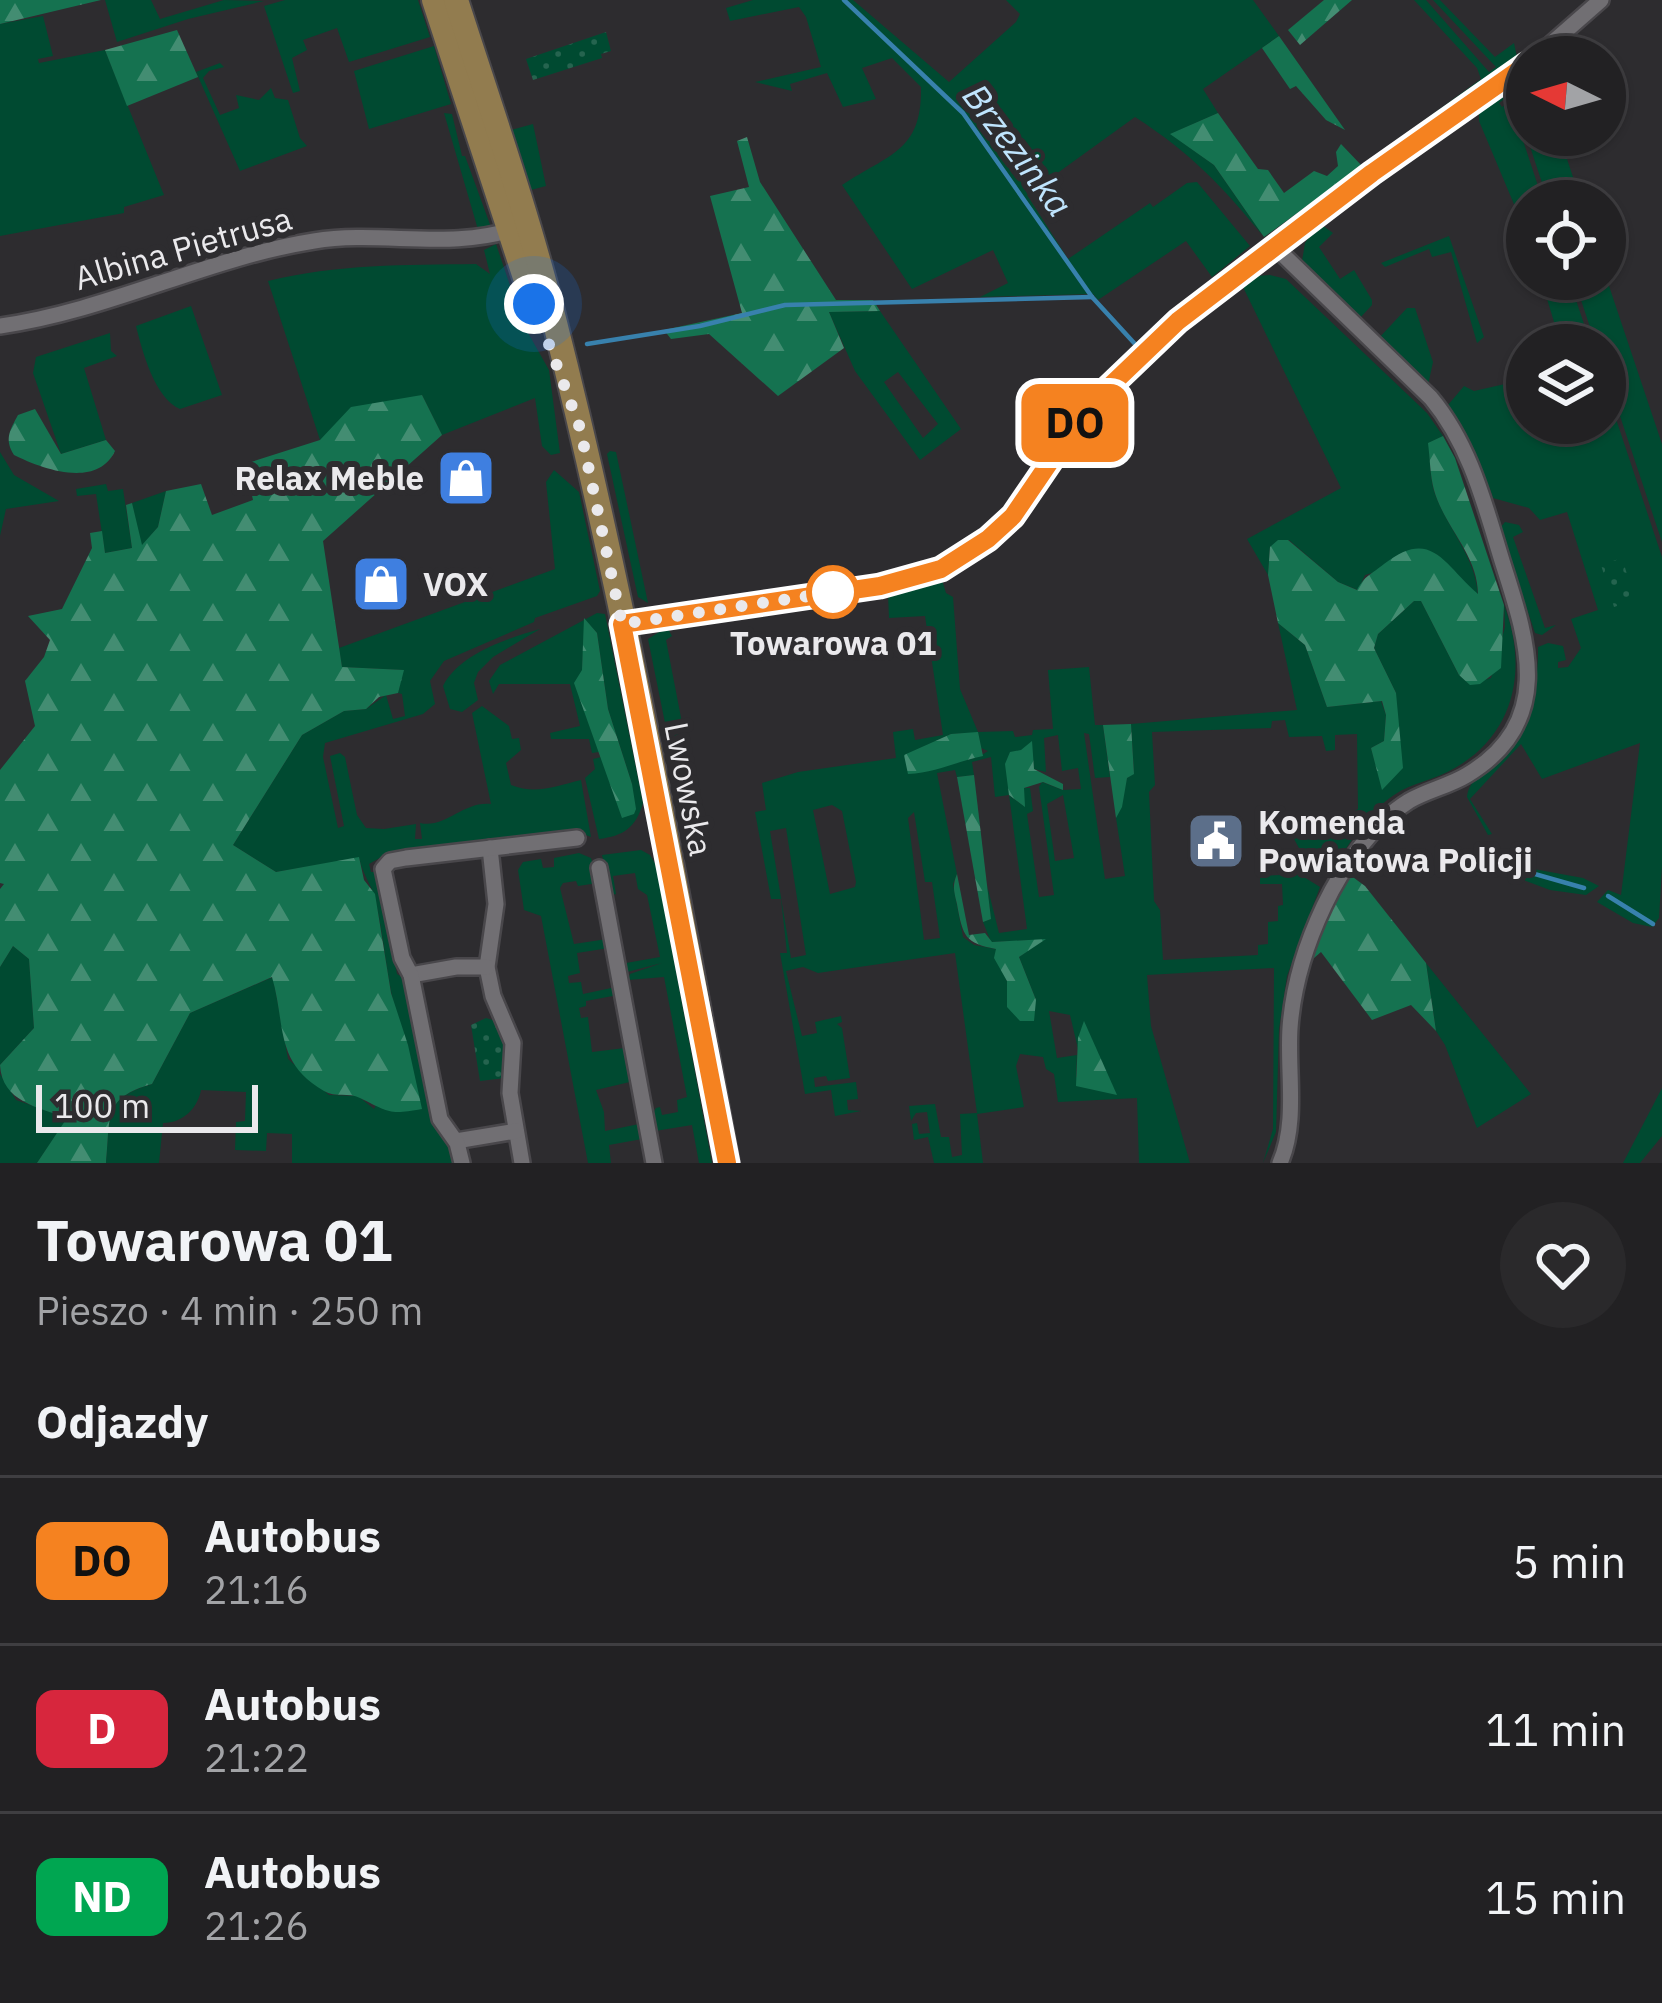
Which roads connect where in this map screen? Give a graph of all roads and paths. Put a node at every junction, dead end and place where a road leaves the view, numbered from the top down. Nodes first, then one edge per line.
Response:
1 (434, 0) edge
2 (456, 0) edge
3 (1590, 4) edge
4 (1557, 36) edge
5 (1506, 80) edge
6 (517, 228) junction
7 (1274, 246) junction
8 (0, 326) edge
9 (622, 624) junction
10 (577, 838) dead end
11 (490, 848) junction
12 (598, 868) dead end
13 (488, 967) junction
14 (411, 975) junction
15 (516, 1131) junction
16 (456, 1141) junction
17 (462, 1163) edge
18 (522, 1163) edge
19 (654, 1163) edge
20 (727, 1163) edge
21 (1280, 1163) edge

1 - 6 main road, Lwowska
2 - 6 main road, Lwowska
3 - 4 street
5 - 7 street
6 - 8 street, Albina Pietrusa
6 - 9 main road, Lwowska
7 - 9 street
7 - 21 street
9 - 20 main road, Lwowska
10 - 11 street
11 - 13 street
11 - 14 street
12 - 19 street
13 - 14 street
13 - 15 street
14 - 16 street
15 - 16 street
15 - 18 street
16 - 17 street

